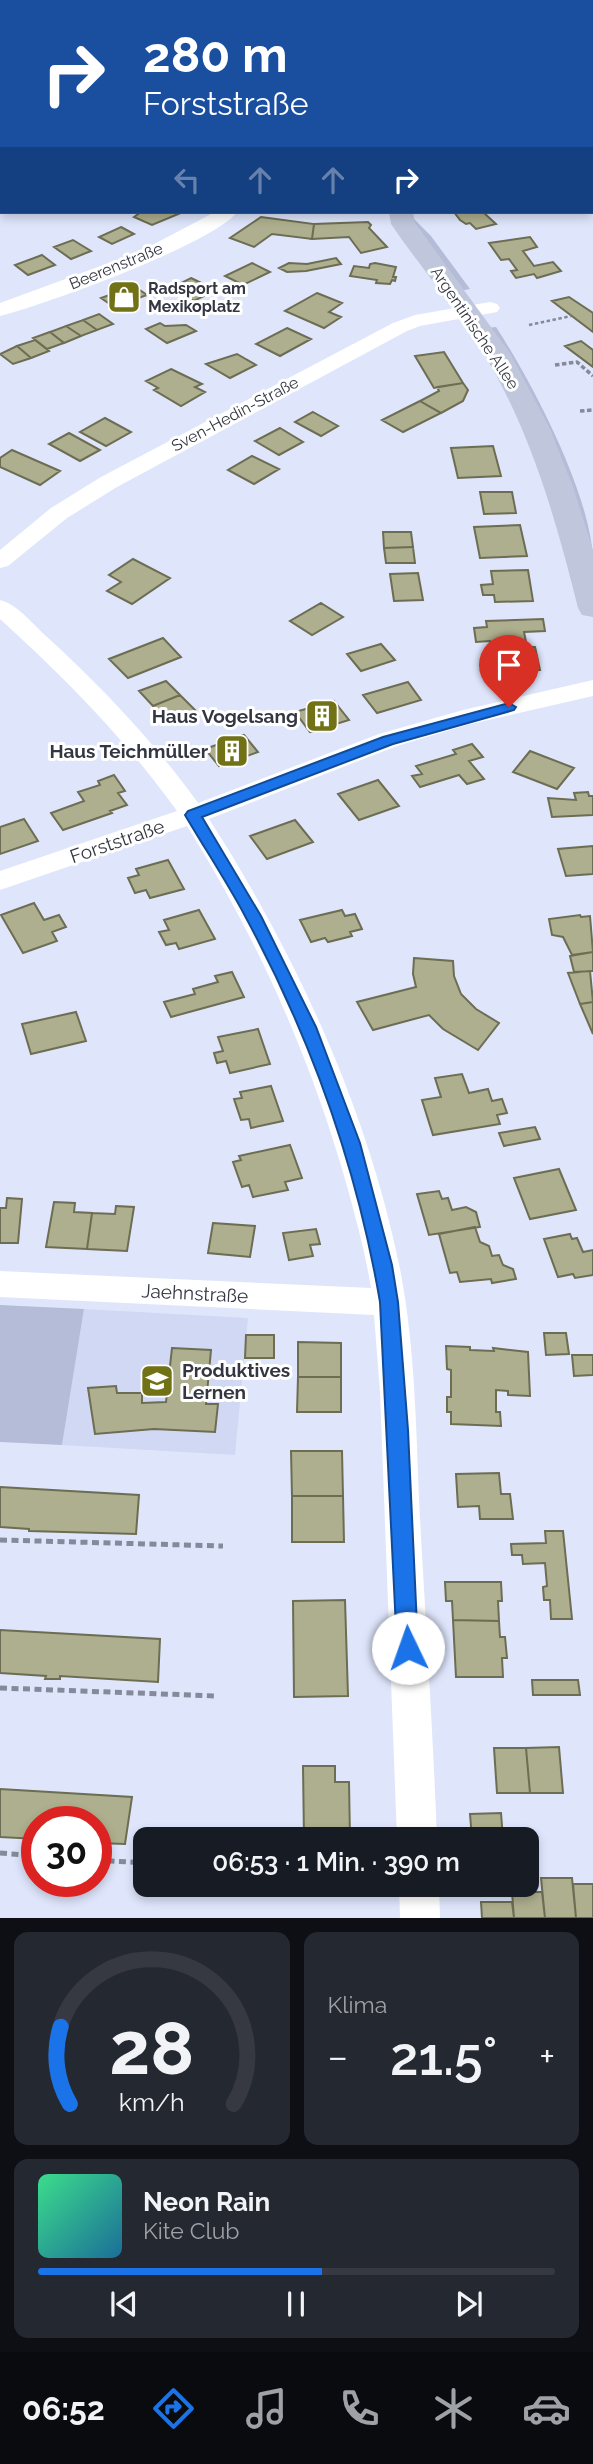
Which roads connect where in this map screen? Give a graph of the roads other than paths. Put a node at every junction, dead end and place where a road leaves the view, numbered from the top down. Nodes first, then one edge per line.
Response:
1 (225, 214) edge
2 (401, 214) edge
3 (411, 214) edge
4 (0, 310) edge
5 (479, 310) junction
6 (593, 515) edge
7 (0, 561) edge
8 (0, 607) edge
9 (593, 608) edge
10 (593, 688) edge
11 (193, 815) junction
12 (0, 881) edge
13 (0, 1284) edge
14 (389, 1302) junction
15 (415, 1827) edge
16 (419, 1897) edge
17 (420, 1918) edge

1 - 4 street, Beerenstraße
2 - 5 main road, Argentinische Allee
3 - 5 main road, Argentinische Allee
5 - 6 main road, Argentinische Allee
5 - 7 street, Sven-Hedin-Straße
5 - 9 main road, Argentinische Allee
8 - 11 street
10 - 11 street, Forststraße
11 - 12 street, Forststraße
11 - 14 street
13 - 14 street, Jaehnstraße
14 - 15 street
16 - 17 street

